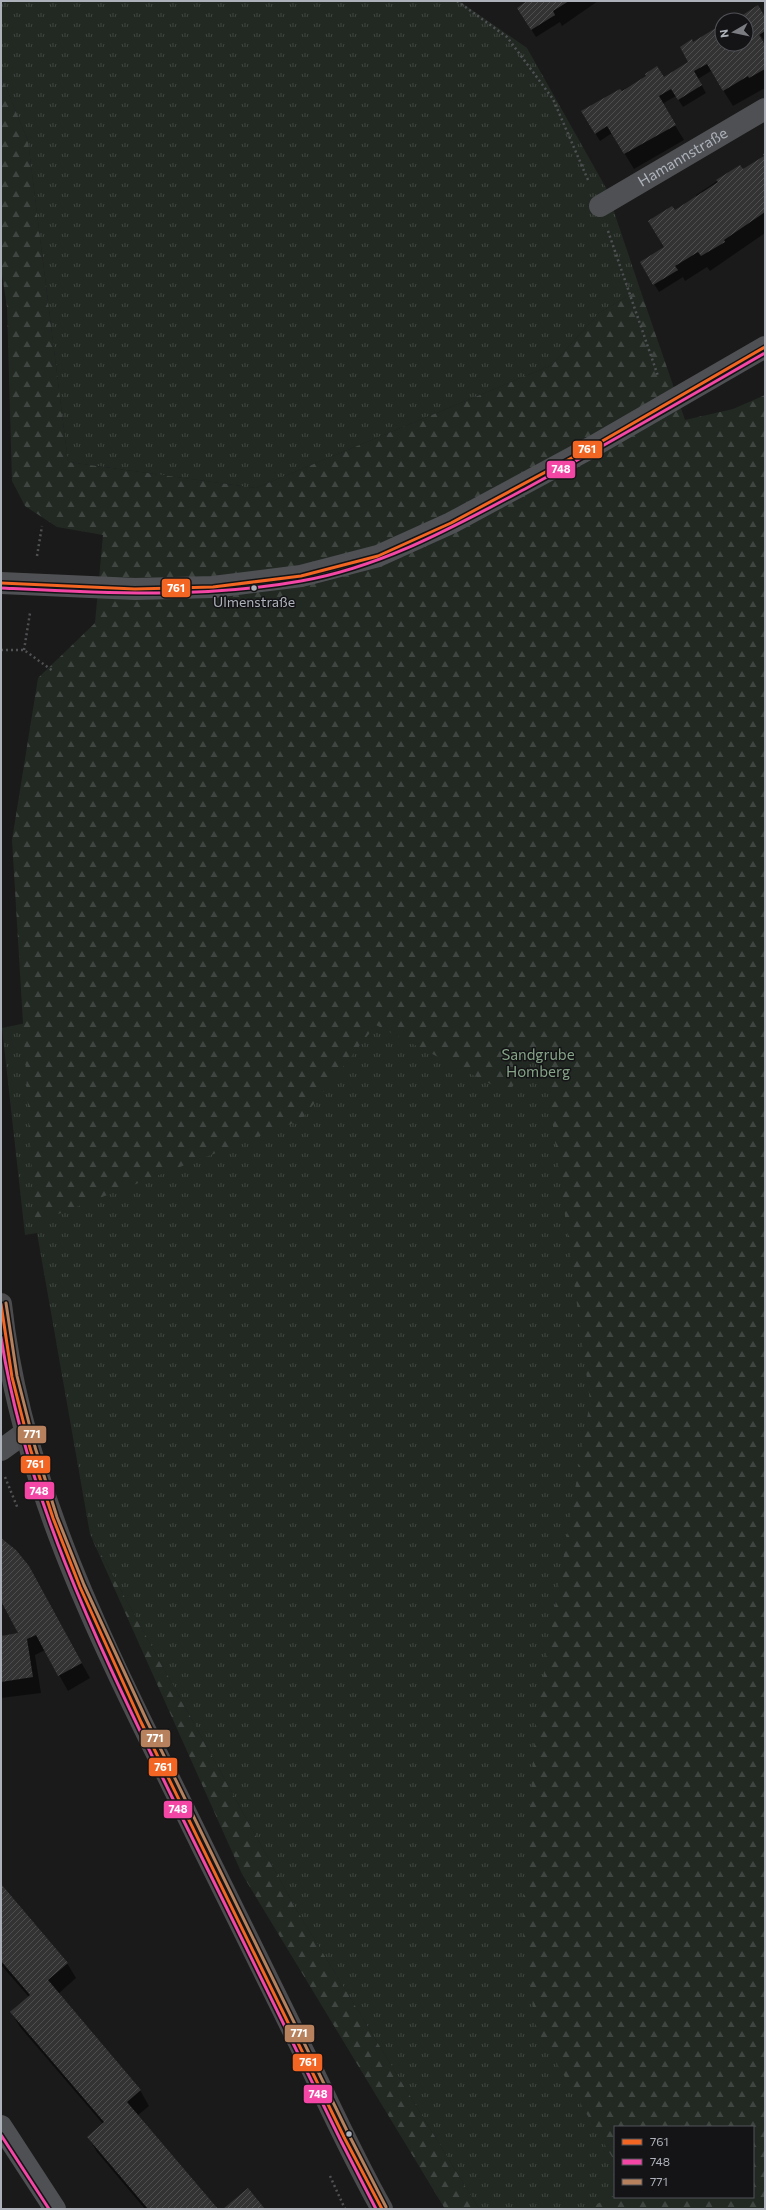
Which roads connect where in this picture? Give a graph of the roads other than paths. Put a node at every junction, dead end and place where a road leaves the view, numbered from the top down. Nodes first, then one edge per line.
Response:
1 (765, 109) edge
2 (600, 206) dead end
3 (765, 347) edge
4 (1, 583) edge
5 (1, 1304) edge
6 (26, 1432) junction
7 (1, 1450) edge
8 (1, 2126) edge
9 (55, 2209) edge
10 (382, 2209) edge

1 - 2 street, Hamannstraße
3 - 4 street
5 - 6 main road
6 - 7 street
6 - 10 main road
8 - 9 street

